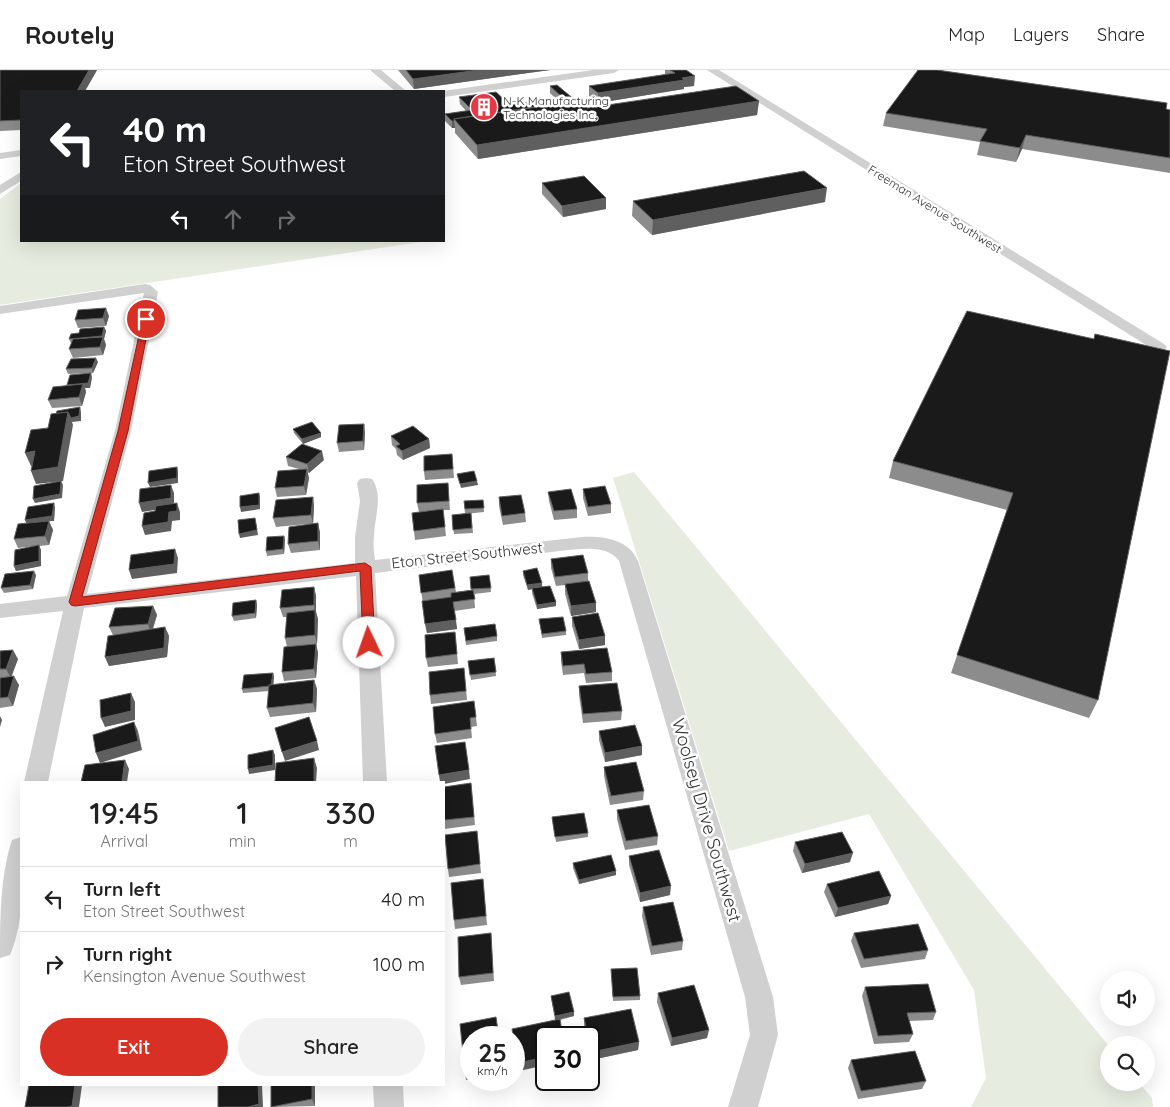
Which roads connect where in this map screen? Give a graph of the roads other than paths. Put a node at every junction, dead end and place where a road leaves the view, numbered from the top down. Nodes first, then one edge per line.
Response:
1 (375, 70) edge
2 (614, 70) edge
3 (712, 70) edge
4 (577, 72) edge
5 (400, 90) edge
6 (445, 94) edge
7 (20, 153) edge
8 (0, 156) edge
9 (20, 177) edge
10 (0, 190) edge
11 (0, 310) edge
12 (1159, 347) edge
13 (366, 483) dead end
14 (607, 545) joint
15 (365, 567) junction
16 (75, 602) junction
17 (0, 611) edge
18 (36, 781) edge
19 (375, 781) edge
20 (20, 853) edge
21 (0, 946) edge
22 (388, 1086) edge
23 (389, 1107) edge
24 (743, 1107) edge

1 - 5 street
2 - 4 street
3 - 12 street, Freeman Avenue Southwest
4 - 6 street
7 - 8 street
9 - 10 street
11 - 16 street
13 - 15 street
14 - 15 street, Eton Street Southwest
14 - 24 street, Woolsey Drive Southwest
15 - 16 street, Eton Street Southwest
15 - 19 street
16 - 17 street, Eton Street Southwest
16 - 18 street
20 - 21 street
22 - 23 street

